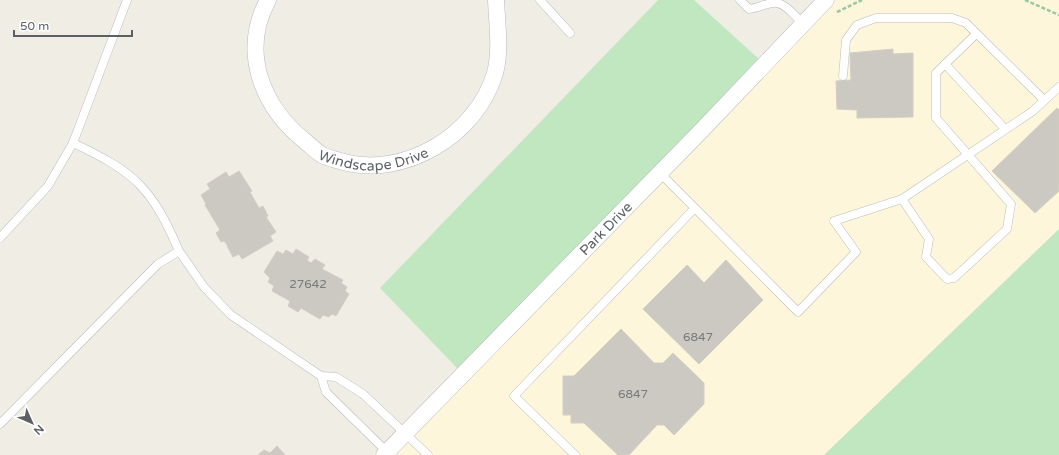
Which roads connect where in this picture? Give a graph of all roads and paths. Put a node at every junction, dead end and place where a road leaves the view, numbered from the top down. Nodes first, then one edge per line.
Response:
1 (127, 0) edge
2 (268, 0) edge
3 (496, 0) edge
4 (540, 0) edge
5 (740, 0) edge
6 (826, 0) edge
7 (1024, 0) edge
8 (780, 2) edge
9 (1059, 15) edge
10 (803, 24) junction
11 (570, 32) dead end
12 (976, 34) junction
13 (945, 64) junction
14 (842, 76) dead end
15 (1059, 87) edge
16 (1044, 100) junction
17 (1005, 129) junction
18 (73, 142) junction
19 (967, 155) junction
20 (660, 173) junction
21 (902, 199) junction
22 (694, 209) junction
23 (0, 238) edge
24 (179, 251) junction
25 (321, 376) junction
26 (0, 424) edge
27 (405, 434) junction
28 (385, 453) edge
29 (428, 455) edge
30 (575, 455) edge

1 - 18 lane
2 - 3 street, Windscape Drive
4 - 11 lane
5 - 8 lane
6 - 10 street, Park Drive
7 - 9 path
8 - 10 lane
10 - 20 street, Park Drive
12 - 13 lane
12 - 14 lane
12 - 16 lane
13 - 17 lane
13 - 19 lane
15 - 16 lane
16 - 17 lane
17 - 19 lane
18 - 23 lane
18 - 24 lane
19 - 21 lane
19 - 21 lane
20 - 22 lane
20 - 27 street, Park Drive
21 - 22 lane
22 - 30 lane
24 - 25 lane
24 - 26 lane
25 - 27 lane
25 - 28 lane
27 - 28 street, Park Drive
27 - 29 lane

